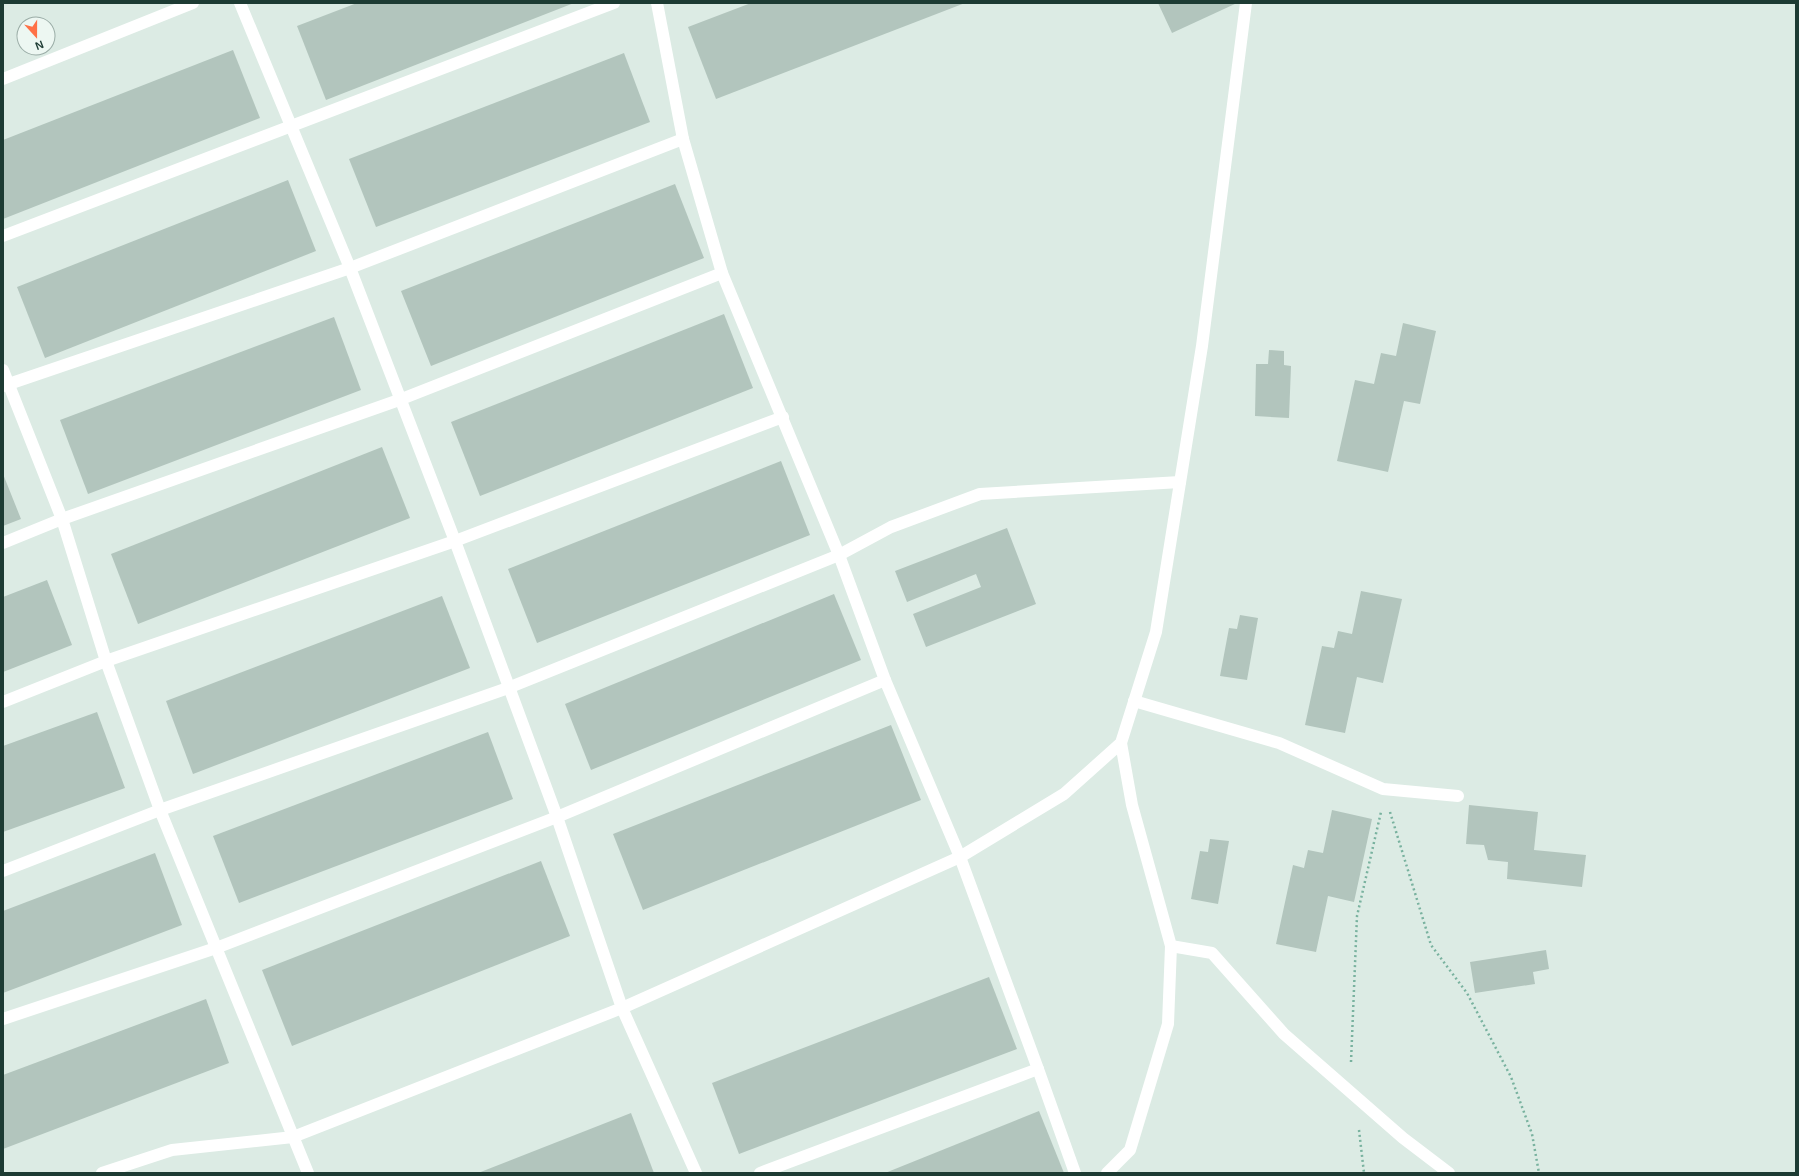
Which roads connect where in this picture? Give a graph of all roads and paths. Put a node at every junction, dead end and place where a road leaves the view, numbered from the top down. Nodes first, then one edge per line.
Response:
1 (193, 3) edge
2 (240, 3) edge
3 (614, 3) edge
4 (657, 3) edge
5 (1246, 3) edge
6 (3, 79) edge
7 (292, 126) junction
8 (683, 139) junction
9 (3, 236) edge
10 (350, 268) junction
11 (722, 273) junction
12 (3, 370) edge
13 (6, 385) edge
14 (399, 400) junction
15 (783, 416) junction
16 (1180, 482) junction
17 (62, 519) junction
18 (455, 541) junction
19 (3, 543) edge
20 (839, 555) junction
21 (106, 661) junction
22 (885, 680) junction
23 (508, 688) junction
24 (1134, 701) junction
25 (3, 702) edge
26 (1121, 743) junction
27 (1383, 789) junction
28 (1458, 796) dead end
29 (160, 810) junction
30 (557, 817) junction
31 (960, 857) junction
32 (3, 871) edge
33 (1171, 946) junction
34 (216, 948) junction
35 (622, 1008) junction
36 (3, 1019) edge
37 (1038, 1069) junction
38 (1351, 1092) junction
39 (292, 1138) junction
40 (102, 1173) edge
41 (308, 1173) edge
42 (696, 1173) edge
43 (760, 1173) edge
44 (1075, 1173) edge
45 (1107, 1173) edge
46 (1364, 1173) edge
47 (1450, 1173) edge
48 (1539, 1173) edge

1 - 6 street
2 - 7 street
3 - 7 street
4 - 8 street
5 - 16 street
7 - 9 street
7 - 10 street
8 - 10 street
8 - 11 street
10 - 13 street
10 - 14 street
11 - 14 street
11 - 15 street
12 - 13 street
13 - 17 street
14 - 17 street
14 - 18 street
15 - 18 street
15 - 20 street
16 - 20 street
16 - 24 street
17 - 19 street
17 - 21 street
18 - 21 street
18 - 23 street
20 - 22 street
20 - 23 street
21 - 25 street
21 - 29 street
22 - 30 street
22 - 31 street
23 - 29 street
23 - 30 street
24 - 26 street
24 - 27 street
26 - 31 street
26 - 33 street
27 - 28 street
27 - 38 path
27 - 48 path
29 - 32 street
29 - 34 street
30 - 34 street
30 - 35 street
31 - 35 street
31 - 37 street
33 - 38 street
33 - 45 street
34 - 36 street
34 - 39 street
35 - 39 street
35 - 42 street
37 - 43 street
37 - 44 street
38 - 46 path
38 - 47 street
39 - 40 street
39 - 41 street

